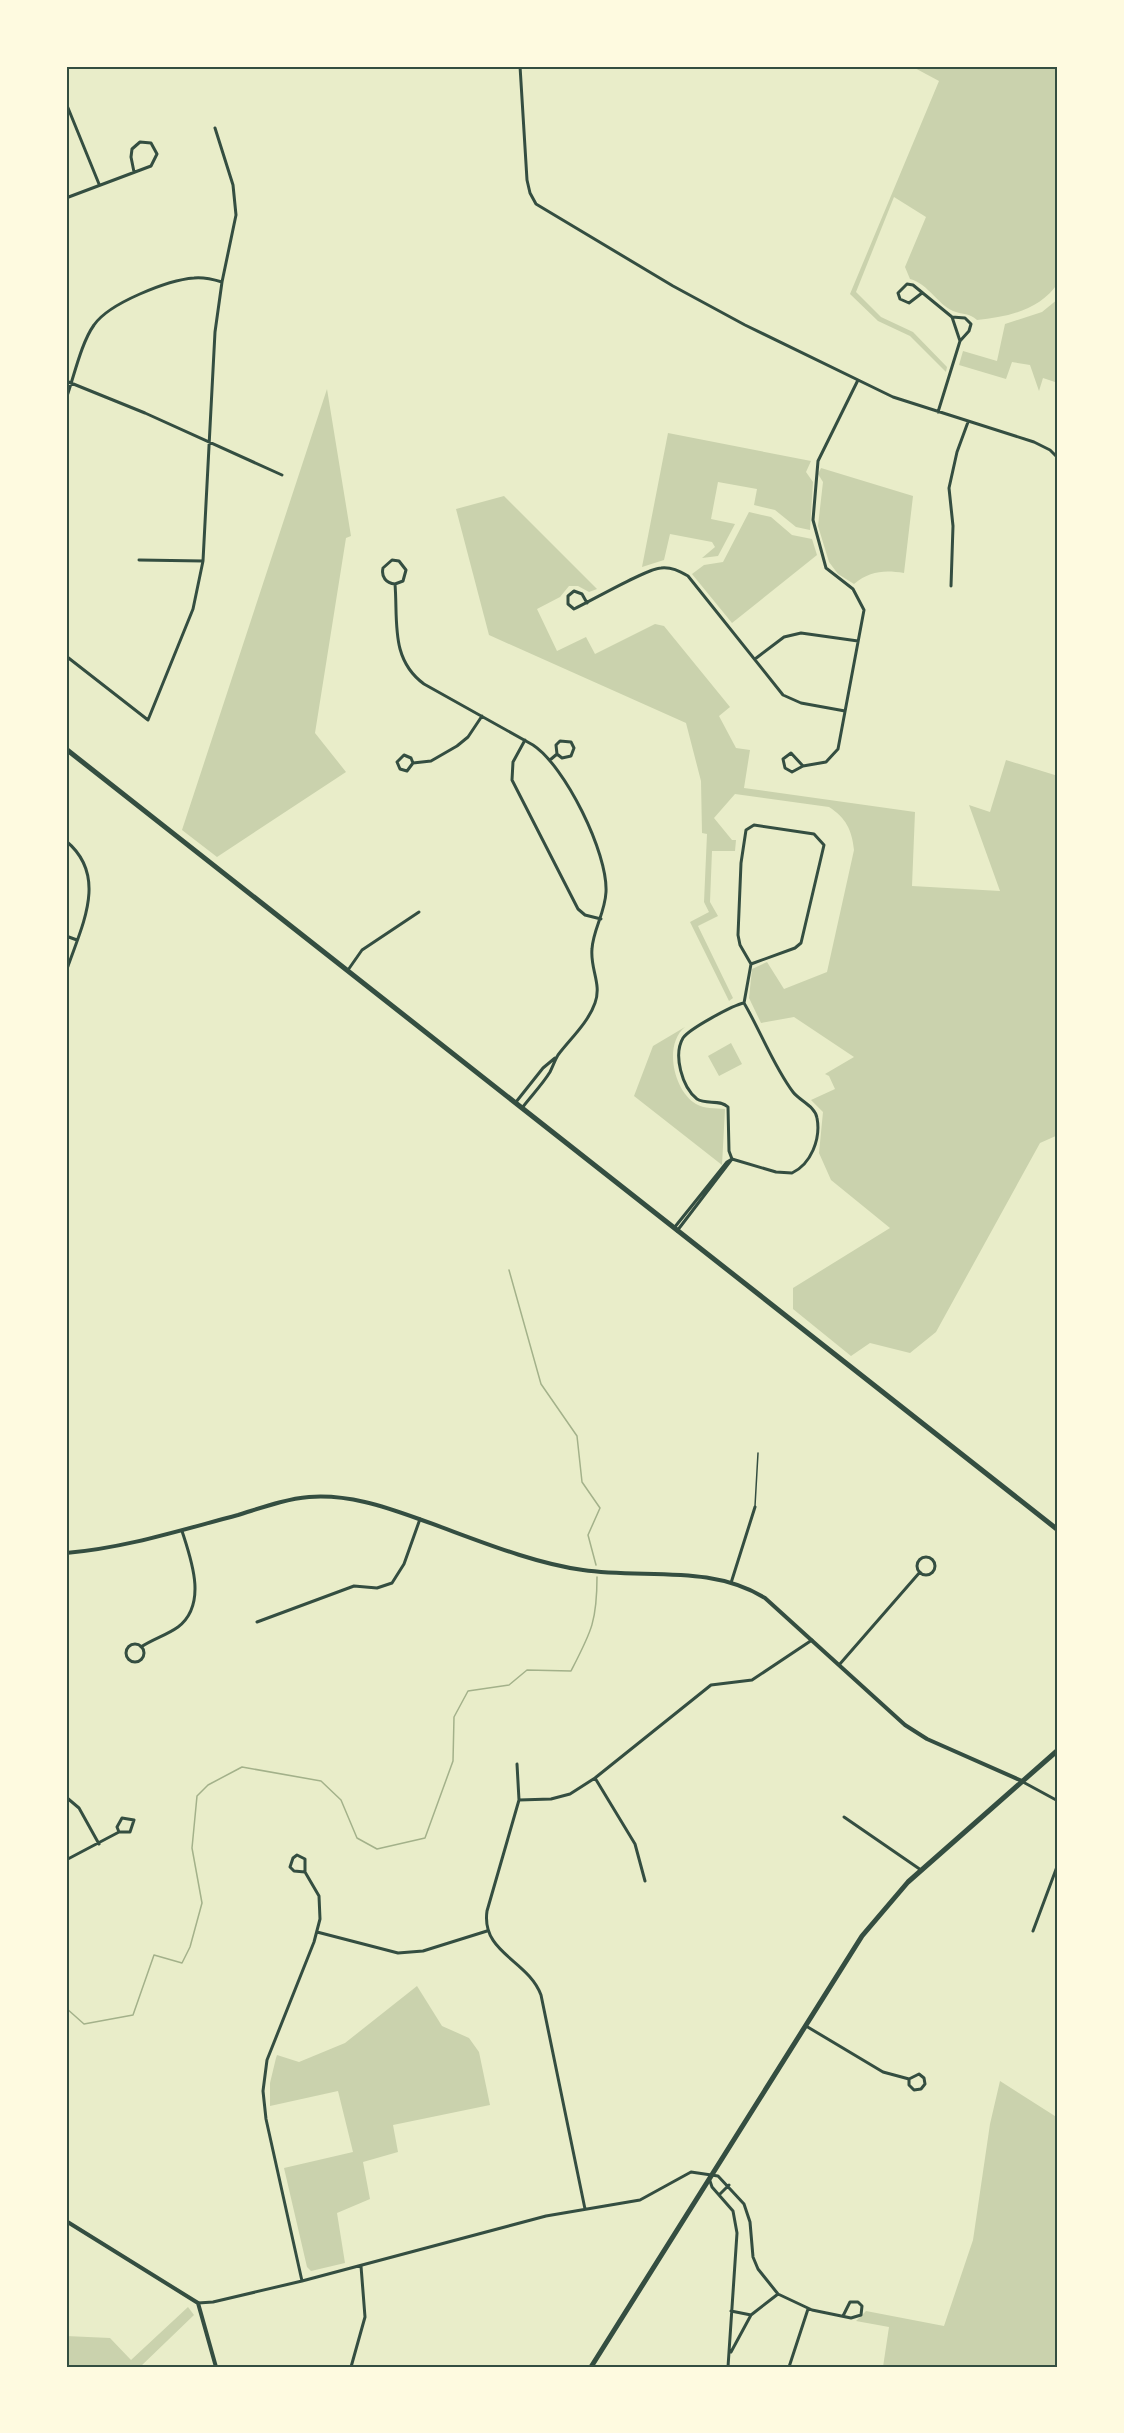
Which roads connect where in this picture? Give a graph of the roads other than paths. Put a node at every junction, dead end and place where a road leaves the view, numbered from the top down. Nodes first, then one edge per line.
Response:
1 (520, 66) edge
2 (66, 103) edge
3 (215, 128) dead end
4 (135, 172) junction
5 (99, 184) junction
6 (66, 198) edge
7 (222, 282) junction
8 (922, 292) junction
9 (952, 317) junction
10 (960, 341) junction
11 (858, 380) junction
12 (66, 381) edge
13 (72, 383) junction
14 (66, 399) edge
15 (938, 412) junction
16 (968, 422) junction
17 (208, 441) junction
18 (1058, 458) edge
19 (282, 475) dead end
20 (139, 560) dead end
21 (203, 561) junction
22 (395, 584) junction
23 (951, 586) dead end
24 (588, 603) junction
25 (858, 641) junction
26 (66, 656) edge
27 (755, 659) junction
28 (845, 711) junction
29 (482, 716) junction
30 (525, 740) junction
31 (66, 750) edge
32 (557, 754) junction
33 (550, 760) junction
34 (413, 763) junction
35 (803, 766) junction
36 (66, 841) edge
37 (419, 912) dead end
38 (601, 919) junction
39 (66, 936) edge
40 (77, 940) junction
41 (751, 964) junction
42 (347, 971) junction
43 (66, 972) edge
44 (744, 1003) junction
45 (557, 1057) junction
46 (516, 1103) junction
47 (522, 1108) junction
48 (732, 1159) junction
49 (675, 1231) junction
50 (758, 1453) dead end
51 (755, 1507) joint
52 (420, 1519) junction
53 (181, 1530) junction
54 (1058, 1530) edge
55 (66, 1553) edge
56 (920, 1572) junction
57 (731, 1583) junction
58 (256, 1622) dead end
59 (812, 1640) junction
60 (141, 1647) junction
61 (839, 1665) junction
62 (1058, 1750) edge
63 (517, 1764) dead end
64 (595, 1778) junction
65 (1022, 1781) junction
66 (66, 1797) edge
67 (519, 1800) junction
68 (1058, 1801) edge
69 (844, 1817) dead end
70 (119, 1832) junction
71 (99, 1844) junction
72 (66, 1860) edge
73 (1058, 1864) edge
74 (921, 1870) junction
75 (305, 1872) junction
76 (645, 1881) dead end
77 (487, 1931) junction
78 (1034, 1931) dead end
79 (318, 1932) junction
80 (805, 2025) junction
81 (909, 2079) junction
82 (709, 2176) junction
83 (729, 2185) junction
84 (720, 2194) junction
85 (585, 2209) junction
86 (66, 2221) edge
87 (361, 2265) junction
88 (302, 2281) junction
89 (778, 2294) junction
90 (198, 2303) junction
91 (808, 2309) junction
92 (731, 2311) junction
93 (752, 2315) junction
94 (843, 2316) junction
95 (729, 2357) junction
96 (216, 2367) edge
97 (351, 2367) edge
98 (591, 2367) edge
99 (728, 2367) edge
100 (789, 2367) edge

1 - 11 street
2 - 5 street
3 - 7 street
4 - 4 street
4 - 5 street
5 - 6 street
7 - 13 street
7 - 17 street
8 - 8 street
8 - 9 street
9 - 10 street
9 - 10 street
10 - 15 street
11 - 15 street
11 - 25 street
12 - 13 street
13 - 14 street
13 - 17 street
15 - 16 street
16 - 18 street
16 - 23 street
17 - 19 street
17 - 21 street
20 - 21 street
21 - 26 street
22 - 22 street
22 - 29 street
24 - 24 street
24 - 27 street
25 - 27 street
25 - 28 street
27 - 28 street
28 - 35 street
29 - 30 street
29 - 34 street
30 - 33 street
30 - 38 street
31 - 42 main road
32 - 32 street
32 - 33 street
33 - 38 street
34 - 34 street
35 - 35 street
36 - 40 street
37 - 42 street
38 - 45 street
39 - 40 street
40 - 43 street
41 - 41 street
41 - 44 street
42 - 46 main road
44 - 48 street
44 - 48 street
45 - 46 street
45 - 47 street
46 - 47 main road
47 - 49 main road
48 - 49 street
49 - 54 main road
50 - 51 lane
51 - 57 street
52 - 53 street
52 - 57 street
52 - 58 street
53 - 55 street
53 - 60 street
56 - 56 street
56 - 61 street
57 - 59 street
59 - 61 street
59 - 64 street
60 - 60 street
61 - 65 street
62 - 65 main road
63 - 67 street
64 - 67 street
64 - 76 street
65 - 68 street
65 - 74 main road
66 - 71 street
67 - 77 street
69 - 74 street
70 - 70 street
70 - 71 street
71 - 72 street
73 - 78 street
74 - 80 main road
75 - 75 street
75 - 79 street
77 - 79 street
77 - 85 street
79 - 88 street
80 - 81 street
80 - 82 main road
81 - 81 street
82 - 83 street
82 - 84 street
82 - 85 street
82 - 98 main road
83 - 84 street
83 - 89 street
84 - 92 street
85 - 87 street
86 - 90 street
87 - 88 street
87 - 97 street
88 - 90 street
89 - 91 street
89 - 93 street
90 - 96 street
91 - 94 street
91 - 100 street
92 - 93 street
92 - 95 street
93 - 95 street
94 - 94 street
95 - 99 street

